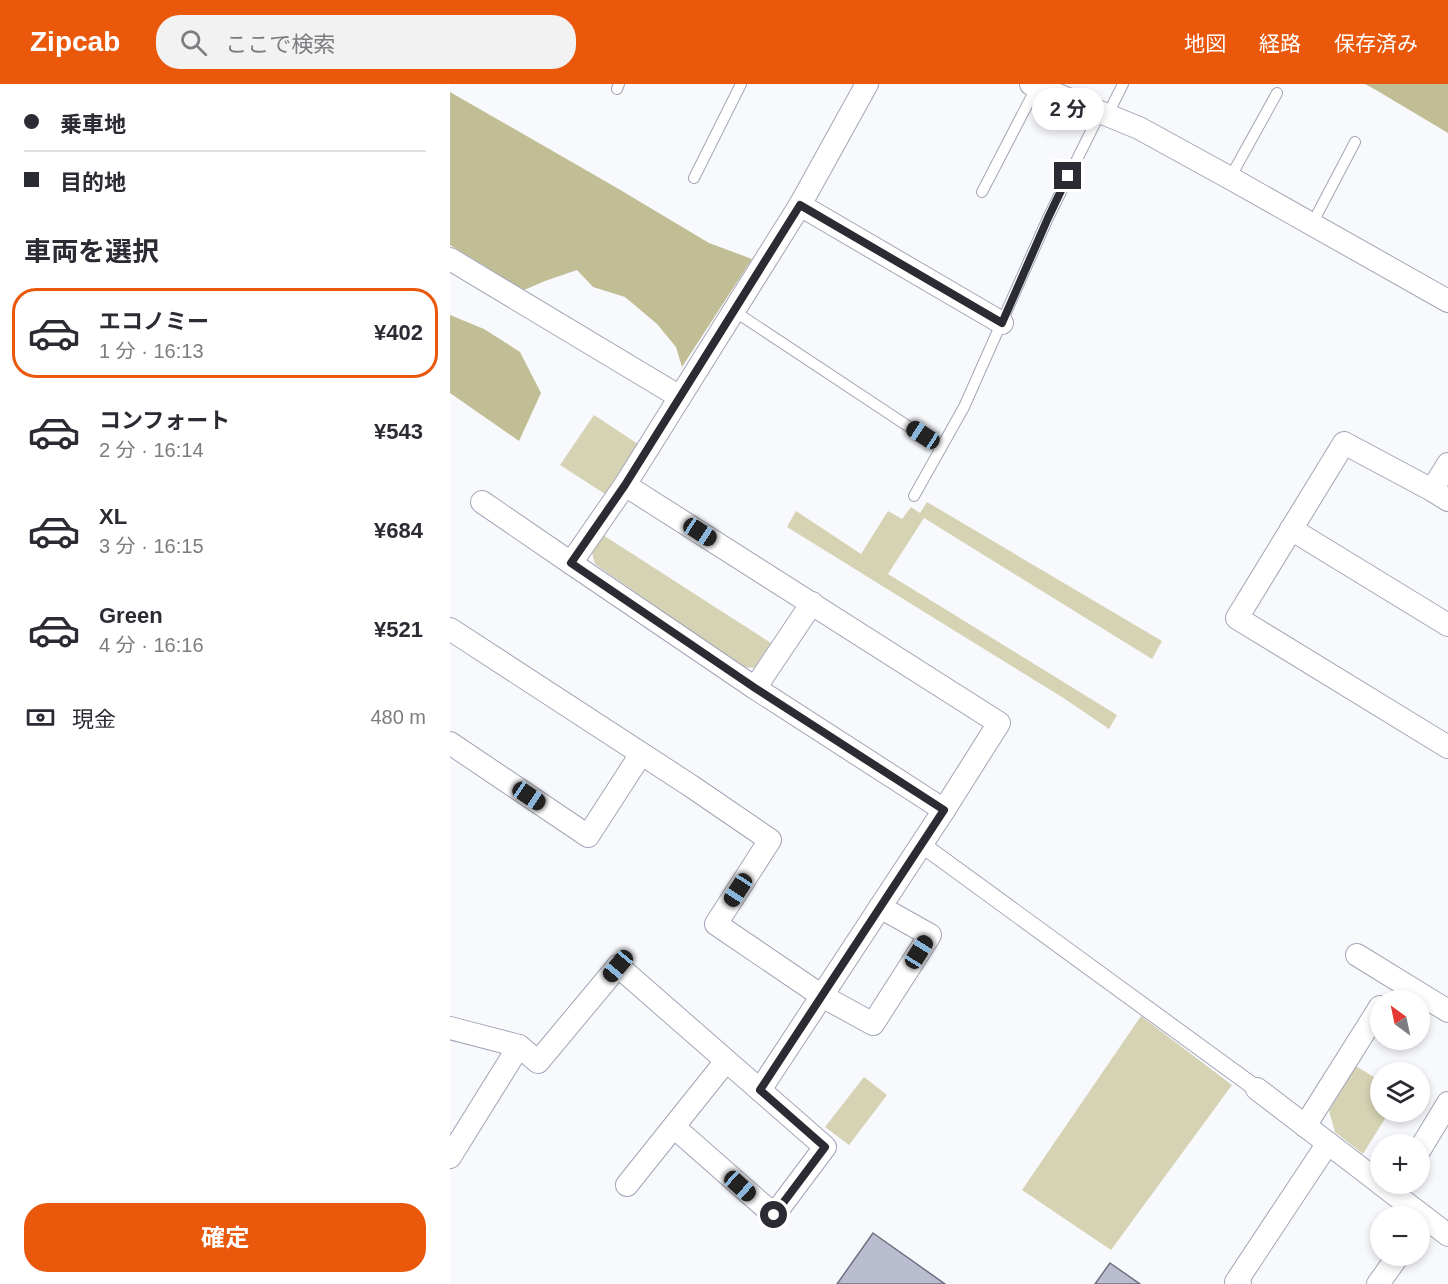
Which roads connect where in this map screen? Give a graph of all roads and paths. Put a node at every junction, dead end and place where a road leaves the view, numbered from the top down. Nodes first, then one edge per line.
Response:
1 (741, 84) edge
2 (867, 84) edge
3 (1123, 84) edge
4 (1047, 87) edge
5 (1276, 93) dead end
6 (1103, 114) junction
7 (1356, 142) dead end
8 (694, 178) dead end
9 (1230, 178) junction
10 (982, 192) dead end
11 (800, 205) junction
12 (1312, 224) junction
13 (450, 259) edge
14 (1448, 301) edge
15 (734, 311) junction
16 (1002, 323) junction
17 (680, 397) junction
18 (942, 448) junction
19 (1448, 464) edge
20 (625, 485) junction
21 (1440, 495) edge
22 (915, 496) dead end
23 (482, 502) dead end
24 (1291, 529) junction
25 (571, 563) junction
26 (812, 603) junction
27 (1448, 625) edge
28 (450, 629) edge
29 (755, 688) junction
30 (450, 743) edge
31 (1448, 747) edge
32 (641, 754) junction
33 (944, 810) junction
34 (921, 844) junction
35 (880, 907) junction
36 (1357, 955) dead end
37 (1397, 980) junction
38 (1390, 990) edge
39 (822, 996) junction
40 (1448, 1011) edge
41 (1370, 1023) edge
42 (450, 1028) edge
43 (519, 1046) junction
44 (726, 1061) junction
45 (1257, 1089) joint
46 (760, 1090) junction
47 (1448, 1102) edge
48 (674, 1126) junction
49 (1305, 1126) junction
50 (1429, 1134) edge
51 (1328, 1143) junction
52 (450, 1157) edge
53 (1370, 1173) edge
54 (627, 1185) dead end
55 (1397, 1194) edge
56 (1408, 1206) edge
57 (1430, 1225) edge
58 (1448, 1235) edge
59 (1391, 1266) edge
60 (1240, 1284) edge
61 (1378, 1284) edge

1 - 8 lane
2 - 11 street
3 - 6 lane
4 - 6 street
4 - 10 lane
5 - 9 lane
6 - 9 street
6 - 16 lane
7 - 12 lane
9 - 12 street
11 - 15 street
11 - 16 street
12 - 14 street
13 - 17 street
15 - 17 street
15 - 18 lane
16 - 18 lane
17 - 20 street
18 - 22 lane
19 - 21 street
20 - 25 street
20 - 26 street
21 - 24 street
23 - 25 street
24 - 27 street
24 - 31 street
25 - 29 street
26 - 29 street
26 - 33 street
28 - 32 street
29 - 33 street
30 - 32 street
32 - 39 street
33 - 34 street
34 - 35 street
34 - 45 street
35 - 39 street
35 - 39 street
36 - 37 street
37 - 38 street
37 - 40 street
39 - 46 street
41 - 49 street
42 - 43 street
43 - 44 street
43 - 52 street
44 - 46 street
44 - 48 street
45 - 49 street
46 - 48 street
47 - 50 street
48 - 54 street
49 - 51 street
51 - 53 street
51 - 60 street
55 - 56 street
57 - 58 street
59 - 61 street

